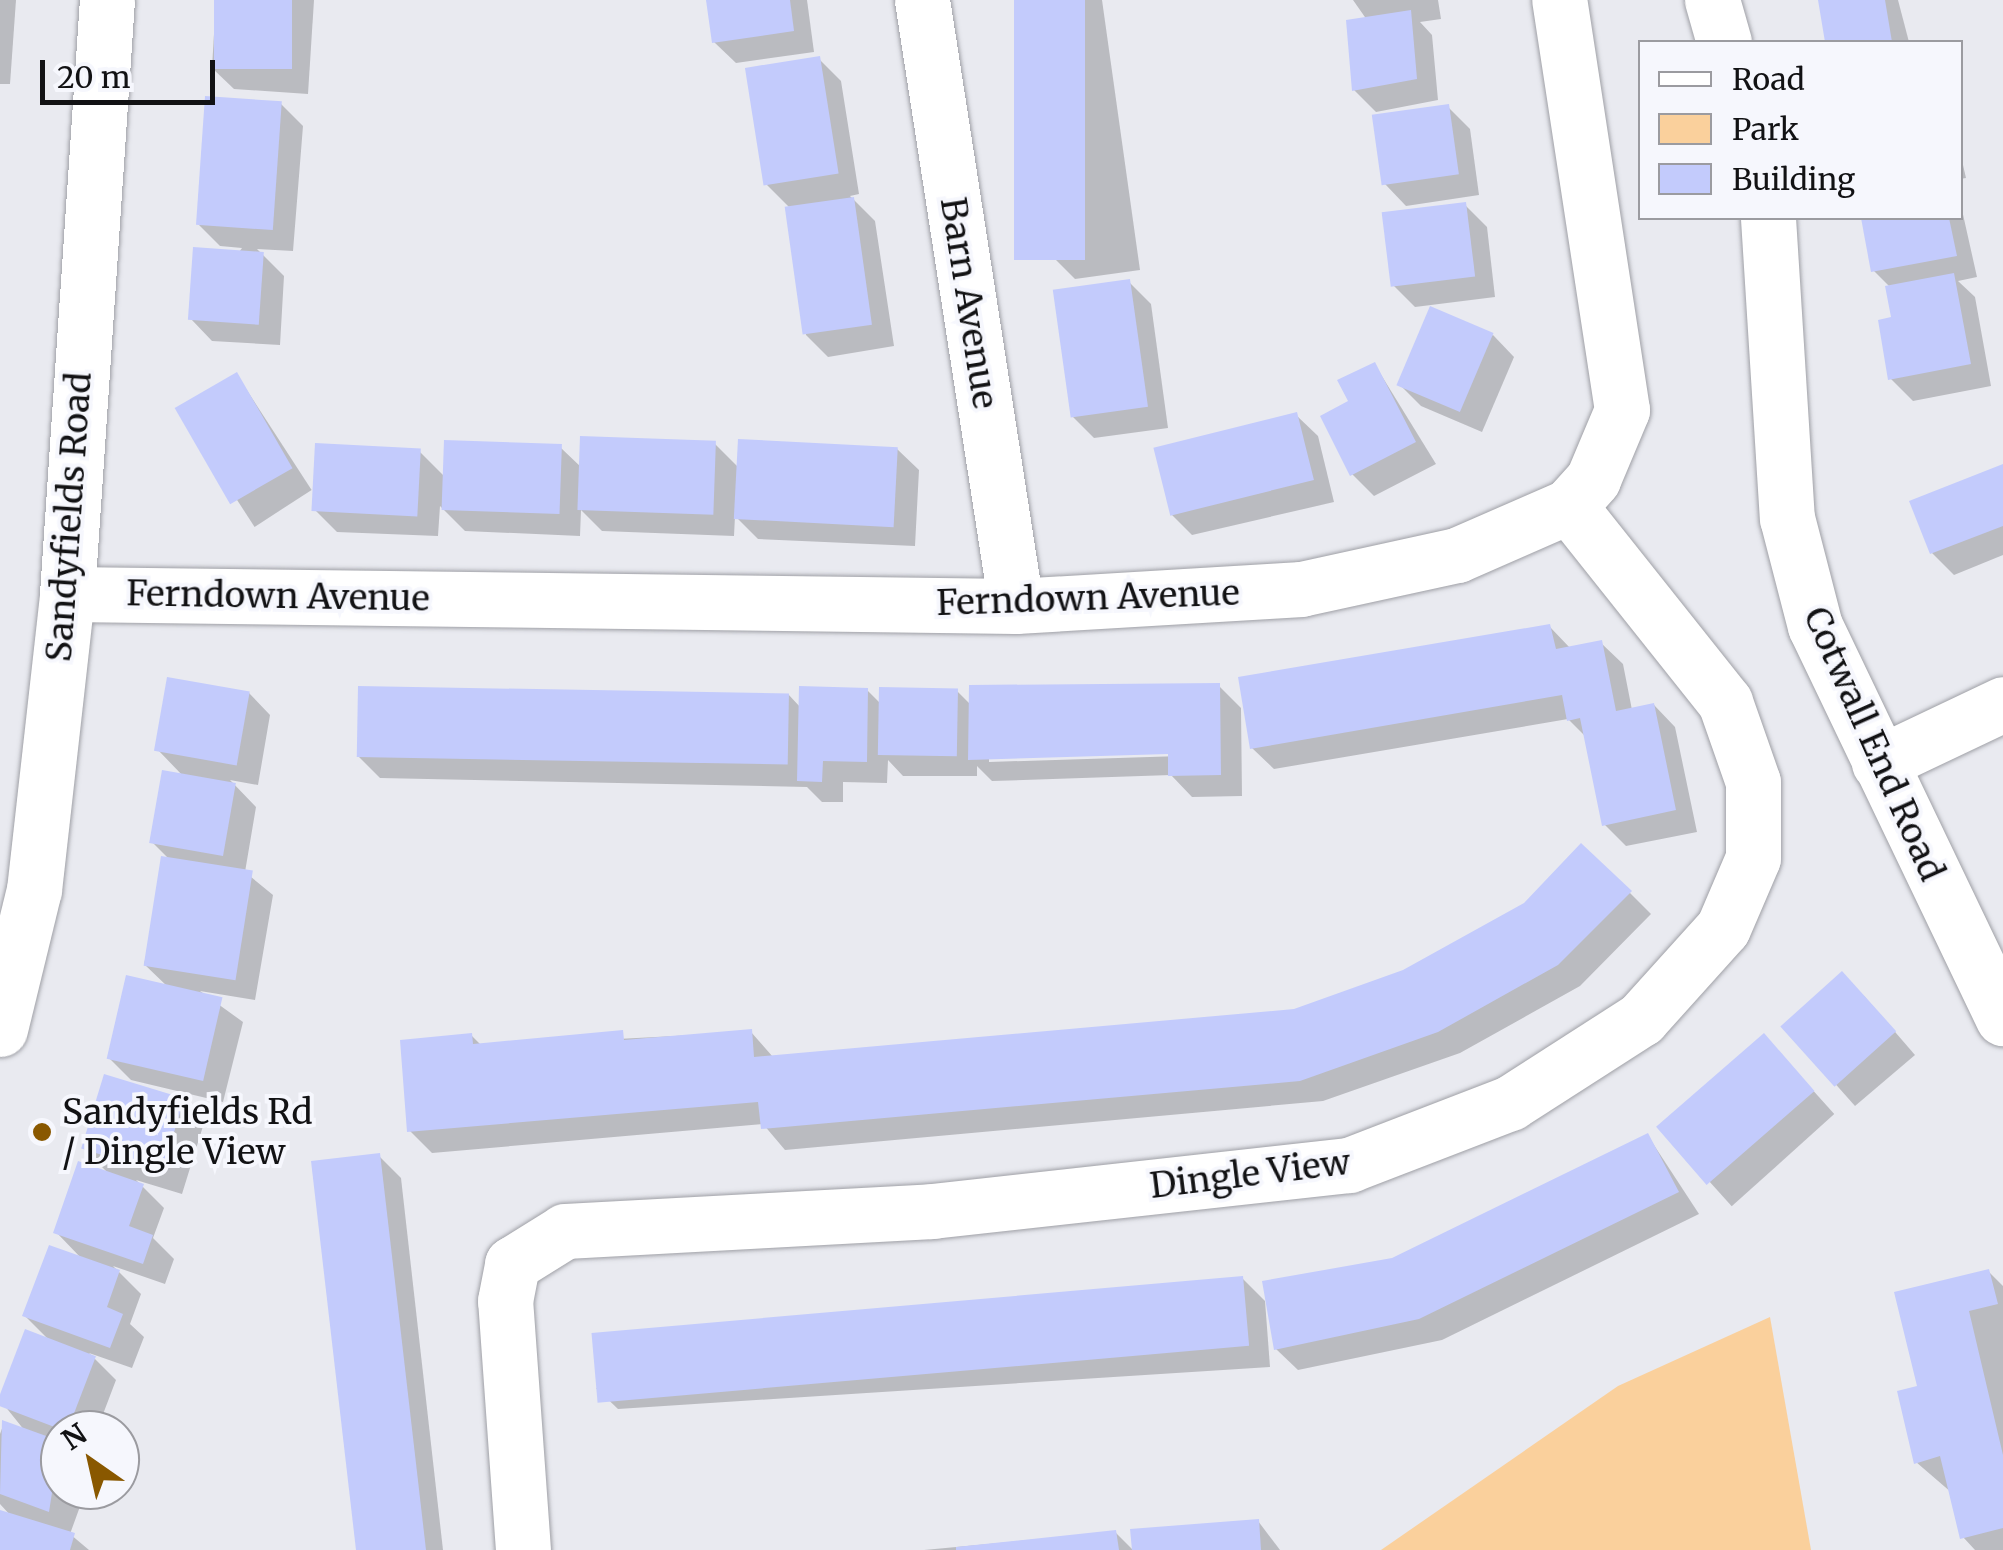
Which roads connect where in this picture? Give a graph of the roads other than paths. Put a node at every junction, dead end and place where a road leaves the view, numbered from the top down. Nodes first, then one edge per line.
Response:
1 (107, 0) edge
2 (922, 0) edge
3 (1559, 0) edge
4 (1712, 0) edge
5 (1723, 40) edge
6 (1768, 220) edge
7 (1569, 506) junction
8 (67, 594) junction
9 (1016, 606) junction
10 (2003, 704) edge
11 (1879, 763) junction
12 (2003, 1018) edge
13 (0, 1029) edge
14 (524, 1550) edge

1 - 8 street, Sandyfields Road
2 - 9 street, Barn Avenue
3 - 7 street, Ferndown Avenue
4 - 5 street
6 - 11 street, Cotwall End Road
7 - 9 street, Ferndown Avenue
7 - 14 street, Dingle View
8 - 9 street, Ferndown Avenue
8 - 13 street, Sandyfields Road
10 - 11 street
11 - 12 street, Cotwall End Road

